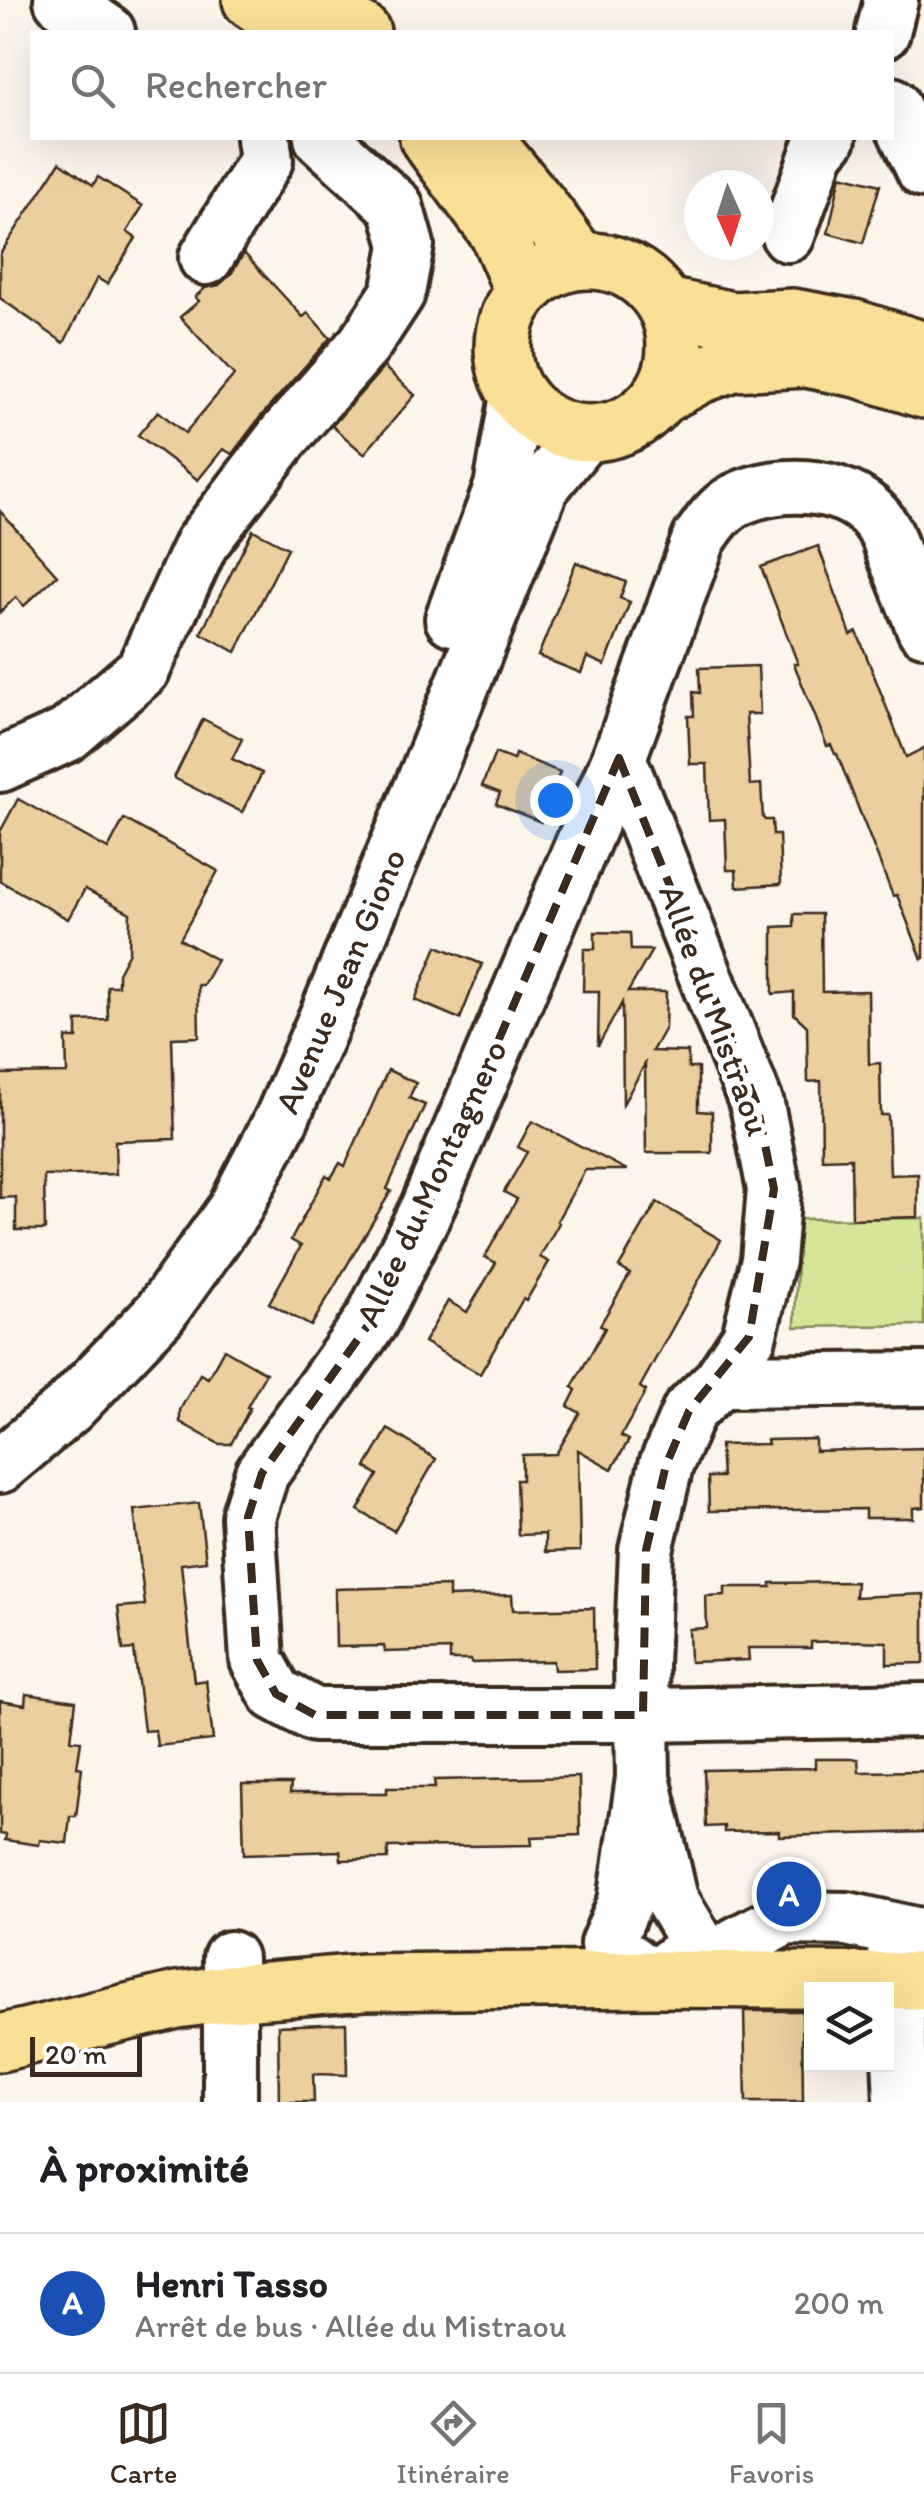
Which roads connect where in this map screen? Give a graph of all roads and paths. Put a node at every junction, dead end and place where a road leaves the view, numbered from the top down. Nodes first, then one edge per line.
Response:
1 (61, 0) edge
2 (241, 0) edge
3 (251, 0) edge
4 (306, 0) edge
5 (891, 0) edge
6 (105, 30) edge
7 (248, 30) edge
8 (295, 30) edge
9 (358, 30) edge
10 (884, 30) edge
11 (894, 37) edge
12 (924, 38) edge
13 (894, 108) edge
14 (263, 140) edge
15 (323, 140) edge
16 (429, 140) edge
17 (485, 140) edge
18 (827, 140) edge
19 (924, 171) edge
20 (788, 235) dead end
21 (206, 258) dead end
22 (580, 260) junction
23 (523, 291) junction
24 (666, 306) junction
25 (924, 350) edge
26 (924, 390) edge
27 (517, 396) junction
28 (661, 396) junction
29 (585, 434) junction
30 (924, 629) edge
31 (619, 758) junction
32 (0, 764) edge
33 (924, 1379) edge
34 (720, 1381) junction
35 (0, 1426) edge
36 (0, 1466) edge
37 (924, 1710) edge
38 (643, 1714) junction
39 (643, 1778) junction
40 (607, 1944) junction
41 (717, 1944) junction
42 (912, 1957) edge
43 (230, 1976) junction
44 (652, 1979) junction
45 (0, 2006) edge
46 (0, 2043) edge
47 (230, 2102) edge
48 (901, 2102) edge

1 - 6 street
2 - 7 street
3 - 8 main road
4 - 9 main road
5 - 10 street
11 - 12 street
13 - 19 street
14 - 21 street
15 - 32 street
16 - 23 main road
17 - 22 main road
18 - 20 street
22 - 23 main road
22 - 24 main road
23 - 27 main road
24 - 25 main road
24 - 28 main road
26 - 28 main road
27 - 29 main road
27 - 35 street, Avenue Jean Giono
28 - 29 main road
29 - 36 street, Avenue Jean Giono
30 - 31 street, Allée du Montagnero
31 - 34 street, Allée du Mistraou
31 - 38 street, Allée du Montagnero
33 - 34 street
34 - 38 street, Allée du Mistraou
37 - 38 street, Allée du Montagnero
38 - 39 street, Allée du Mistraou
39 - 40 street, Allée du Mistraou
39 - 41 street, Allée du Mistraou
40 - 41 main road
40 - 43 main road
40 - 44 street
41 - 42 main road
41 - 44 street
42 - 44 main road
42 - 48 street
43 - 44 main road
43 - 45 main road
43 - 46 main road
43 - 47 street

